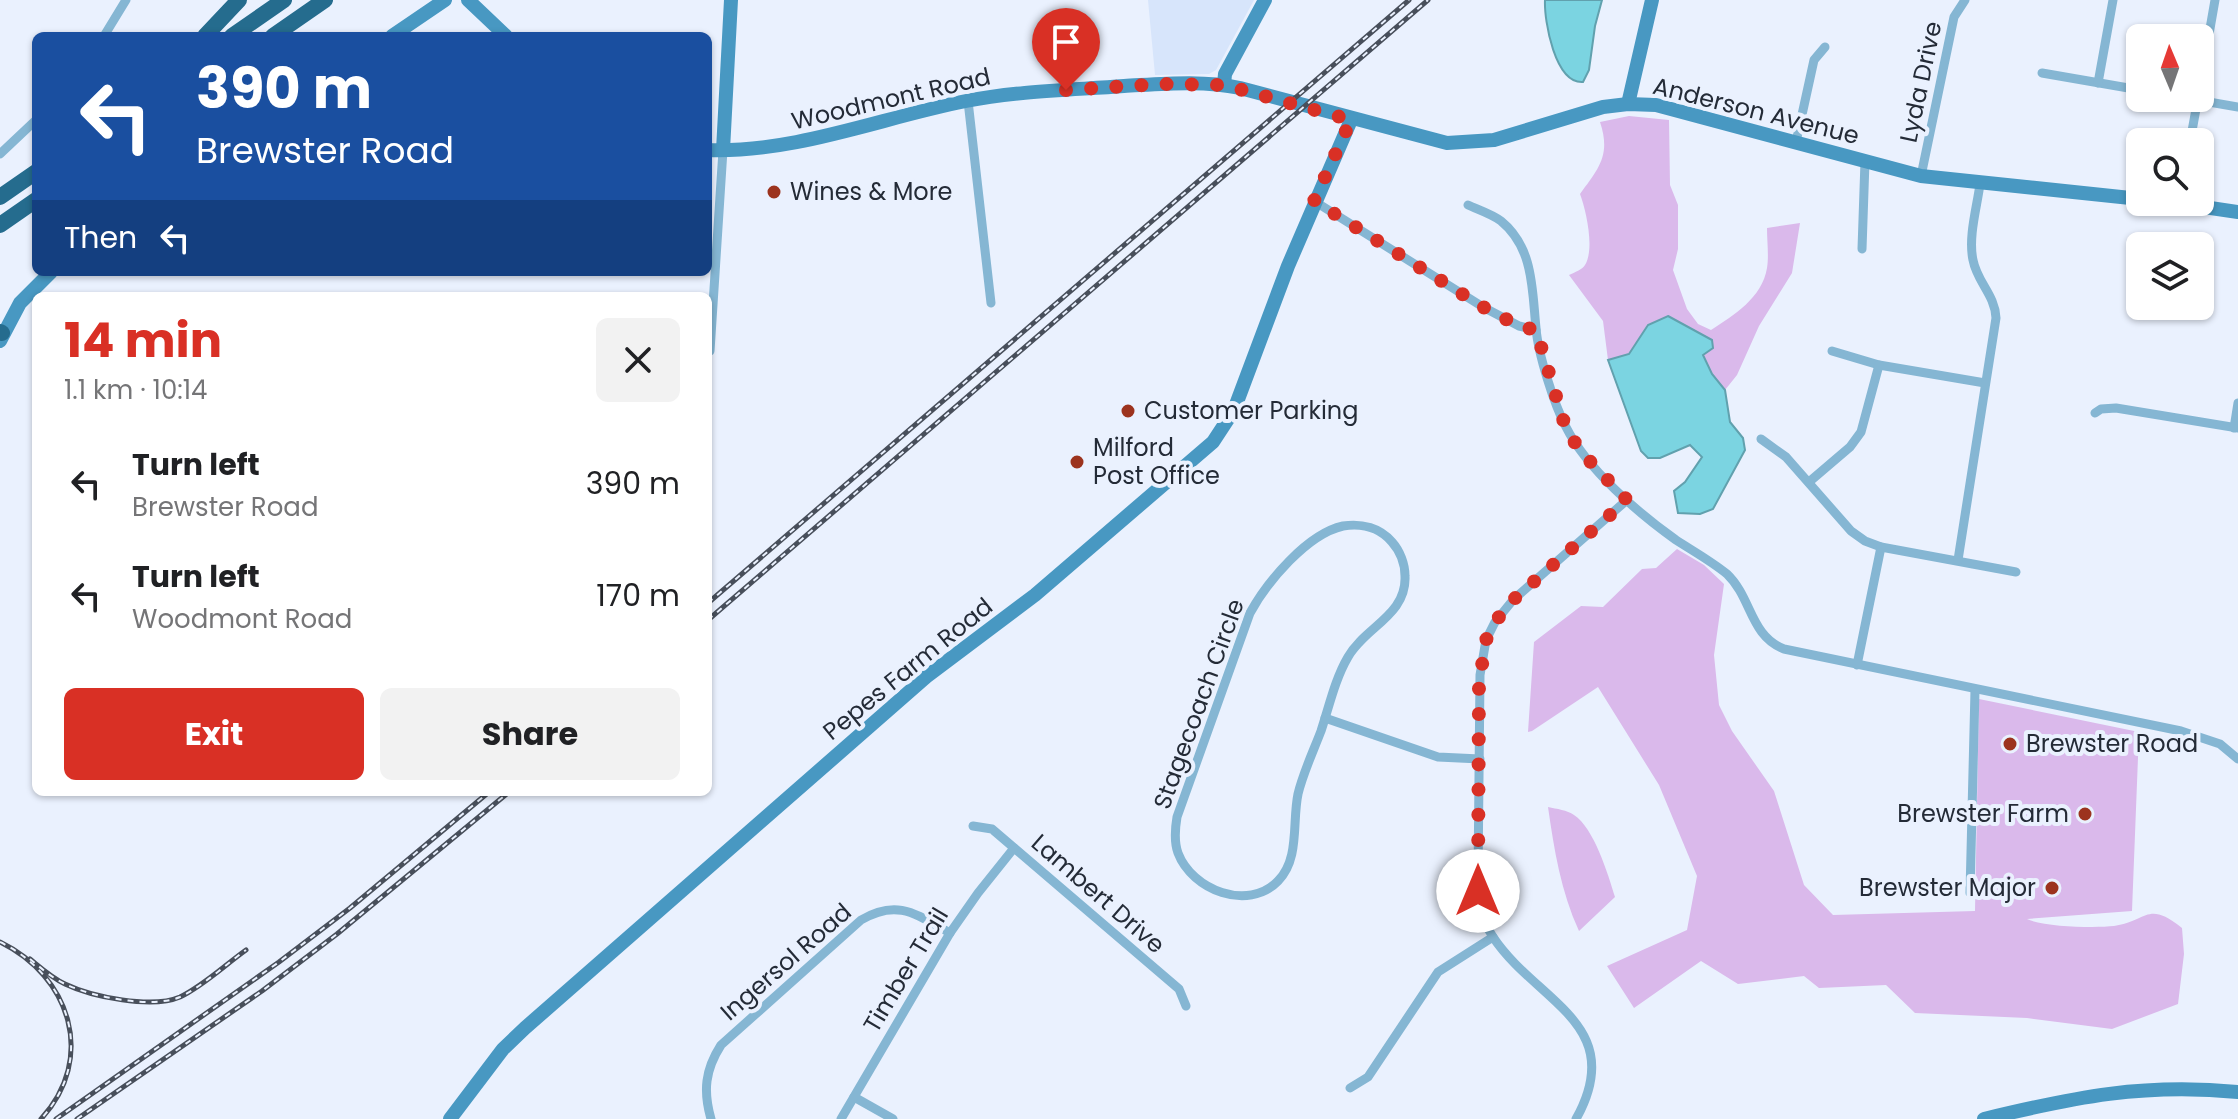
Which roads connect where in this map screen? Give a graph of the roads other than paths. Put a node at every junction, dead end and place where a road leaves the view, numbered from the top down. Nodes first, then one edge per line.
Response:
1 (126, 0) edge
2 (239, 0) edge
3 (284, 0) edge
4 (325, 0) edge
5 (445, 0) edge
6 (468, 0) edge
7 (731, 0) edge
8 (1265, 0) edge
9 (1652, 0) edge
10 (1965, 0) edge
11 (2113, 0) edge
12 (2215, 0) edge
13 (2211, 24) edge
14 (106, 32) edge
15 (209, 32) edge
16 (238, 32) edge
17 (279, 32) edge
18 (398, 32) edge
19 (502, 32) edge
20 (1825, 47) dead end
21 (2042, 73) dead end
22 (2098, 83) junction
23 (1224, 85) junction
24 (2126, 88) edge
25 (1274, 98) joint
26 (968, 101) junction
27 (2214, 102) edge
28 (1628, 104) junction
29 (2238, 107) edge
30 (1351, 120) junction
31 (32, 124) edge
32 (1796, 142) junction
33 (716, 150) edge
34 (0, 154) edge
35 (1865, 161) junction
36 (32, 175) edge
37 (1921, 176) junction
38 (1980, 184) junction
39 (0, 197) edge
40 (2126, 198) edge
41 (1314, 201) junction
42 (32, 203) edge
43 (1468, 205) dead end
44 (2214, 208) edge
45 (2238, 212) edge
46 (0, 225) edge
47 (1862, 249) dead end
48 (47, 276) edge
49 (712, 292) edge
50 (991, 303) dead end
51 (1536, 330) junction
52 (1, 335) edge
53 (1832, 351) dead end
54 (1879, 365) junction
55 (1985, 383) junction
56 (2238, 403) edge
57 (2095, 413) dead end
58 (2236, 428) edge
59 (1761, 439) dead end
60 (1809, 482) junction
61 (1627, 500) junction
62 (1881, 547) junction
63 (1958, 560) junction
64 (2016, 572) dead end
65 (1857, 665) junction
66 (1975, 690) junction
67 (1325, 718) junction
68 (1480, 759) junction
69 (2238, 759) edge
70 (973, 826) dead end
71 (1014, 848) junction
72 (1970, 893) dead end
73 (950, 933) junction
74 (1493, 937) junction
75 (1186, 1006) dead end
76 (1350, 1088) dead end
77 (2238, 1092) edge
78 (854, 1097) junction
79 (2019, 1115) edge
80 (450, 1119) edge
81 (711, 1119) edge
82 (841, 1119) edge
83 (893, 1119) edge
84 (1576, 1119) edge
85 (1984, 1119) edge

1 - 14 street
2 - 15 highway
3 - 16 highway
4 - 17 highway
5 - 18 main road
6 - 19 main road
7 - 33 main road
8 - 23 main road
9 - 28 main road
10 - 37 street, Lyda Drive
11 - 22 street
12 - 13 street
20 - 32 street
21 - 22 street
22 - 24 street
23 - 25 main road, Woodmont Road
23 - 26 main road, Woodmont Road
25 - 30 main road, Anderson Avenue
26 - 33 main road, Woodmont Road
26 - 50 street
27 - 29 street
28 - 30 main road, Anderson Avenue
28 - 32 main road, Anderson Avenue
30 - 41 main road
31 - 34 street
32 - 35 main road, Anderson Avenue
33 - 49 street
35 - 37 main road, Anderson Avenue
35 - 47 street
36 - 39 highway
37 - 38 main road, Anderson Avenue
38 - 40 main road, Anderson Avenue
38 - 55 street
41 - 51 street
41 - 80 main road, Pepes Farm Road
42 - 46 highway
43 - 51 street
44 - 45 main road
48 - 52 main road
51 - 61 street
53 - 54 street
54 - 55 street
54 - 60 street
55 - 63 street
56 - 58 street
57 - 58 street
59 - 60 street
60 - 62 street
61 - 65 street
61 - 68 street
62 - 63 street
62 - 65 street
63 - 64 street
65 - 66 street
66 - 69 street
66 - 72 street
67 - 67 street, Stagecoach Circle
67 - 68 street
68 - 74 street
70 - 71 street, Lambert Drive
71 - 73 street, Timber Trail
71 - 75 street, Lambert Drive
73 - 78 street, Timber Trail
73 - 81 street, Ingersol Road
74 - 76 street
74 - 84 street
77 - 79 main road
78 - 82 street, Timber Trail
78 - 83 street
79 - 85 main road

